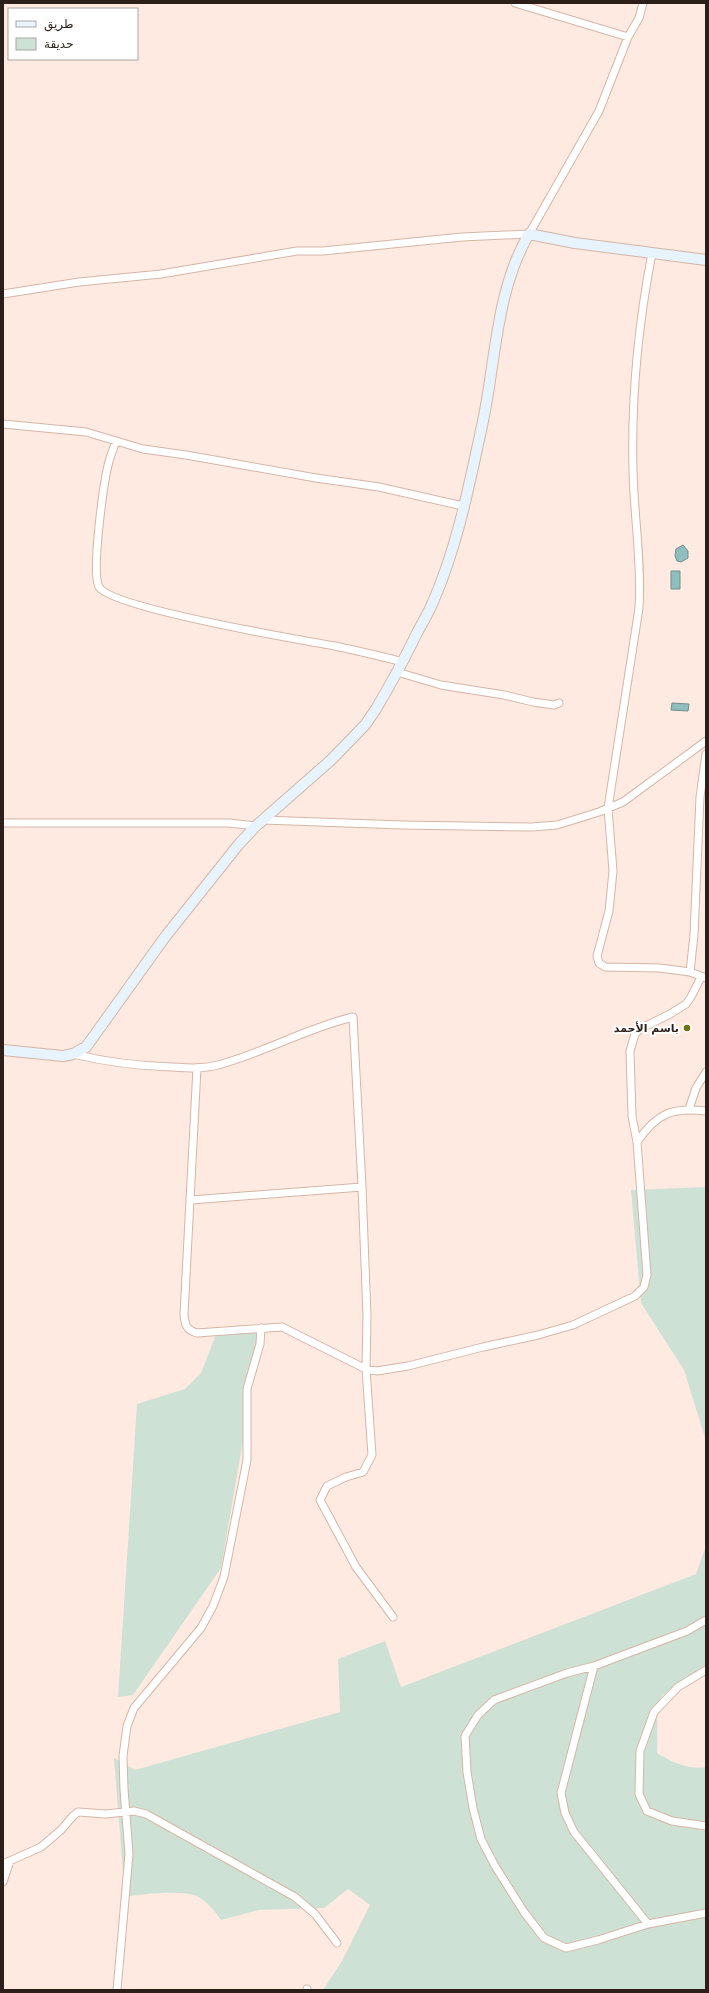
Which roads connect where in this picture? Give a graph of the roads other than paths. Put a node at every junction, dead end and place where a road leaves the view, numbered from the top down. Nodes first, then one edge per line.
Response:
1 (515, 3) edge
2 (643, 3) edge
3 (628, 38) junction
4 (529, 234) junction
5 (652, 253) junction
6 (706, 260) edge
7 (3, 294) edge
8 (3, 424) edge
9 (116, 441) junction
10 (463, 506) junction
11 (403, 662) junction
12 (397, 672) junction
13 (559, 703) dead end
14 (706, 741) edge
15 (706, 754) edge
16 (608, 808) junction
17 (3, 823) edge
18 (259, 823) junction
19 (690, 972) junction
20 (703, 977) edge
21 (3, 1050) edge
22 (73, 1054) junction
23 (197, 1068) junction
24 (706, 1072) edge
25 (689, 1109) junction
26 (706, 1111) edge
27 (637, 1142) junction
28 (362, 1187) junction
29 (191, 1200) junction
30 (261, 1328) junction
31 (366, 1369) junction
32 (393, 1617) dead end
33 (706, 1620) edge
34 (594, 1666) junction
35 (706, 1670) edge
36 (127, 1810) junction
37 (706, 1826) edge
38 (6, 1863) edge
39 (3, 1882) edge
40 (706, 1913) edge
41 (648, 1924) junction
42 (337, 1943) dead end
43 (117, 1990) edge

1 - 3 street
2 - 3 street
3 - 4 street
4 - 5 street
4 - 7 street
4 - 10 street
5 - 6 street
5 - 16 street
8 - 9 street
9 - 10 street
9 - 11 street
10 - 11 street
11 - 12 street
12 - 13 street
12 - 18 street
14 - 16 street
15 - 19 street
16 - 18 street
16 - 19 street
17 - 18 street
18 - 22 street
19 - 20 street
20 - 27 street
21 - 22 street
22 - 23 street
23 - 28 street
23 - 29 street
24 - 25 street
25 - 26 street
25 - 27 street
27 - 31 street
28 - 29 street
28 - 31 street
29 - 30 street
30 - 31 street
30 - 36 street
31 - 32 street
33 - 34 street
34 - 41 street
34 - 41 street
35 - 37 street
36 - 38 street
36 - 42 street
36 - 43 street
38 - 39 street
40 - 41 street

